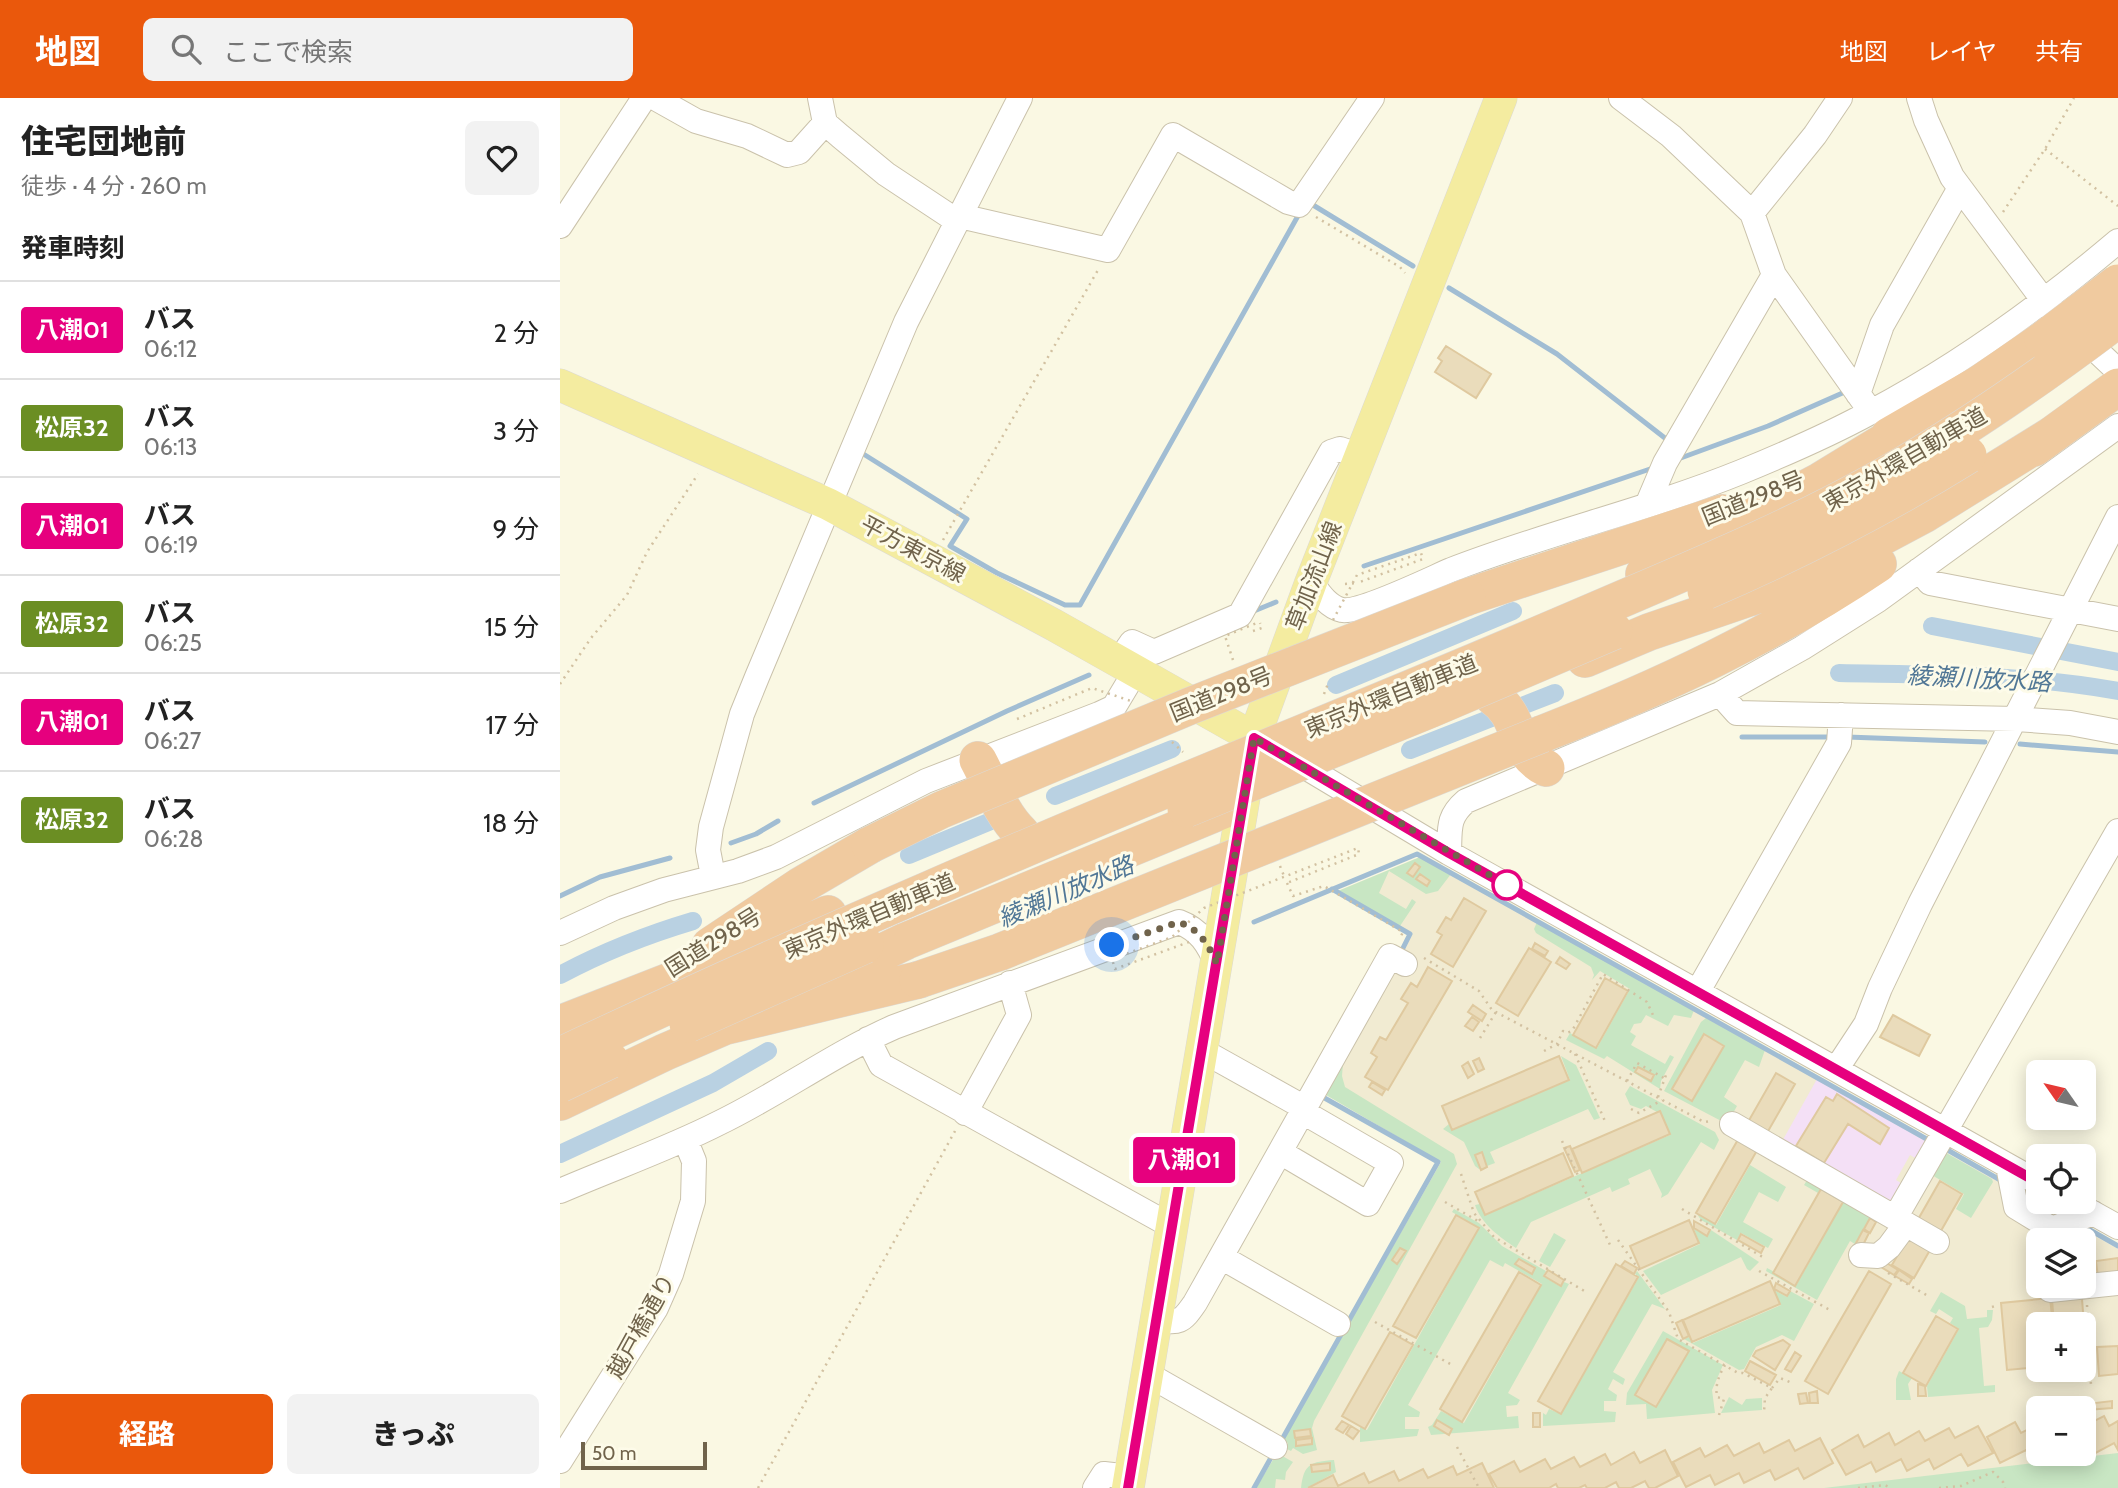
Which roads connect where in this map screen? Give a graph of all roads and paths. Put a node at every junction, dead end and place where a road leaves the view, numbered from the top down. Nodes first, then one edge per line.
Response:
1 (644, 98) edge
2 (655, 98) edge
3 (820, 98) edge
4 (1020, 98) edge
5 (1371, 98) edge
6 (1501, 98) edge
7 (1621, 98) edge
8 (1840, 98) edge
9 (1919, 98) edge
10 (2074, 98) edge
11 (825, 123) junction
12 (2045, 149) junction
13 (1960, 188) junction
14 (1299, 205) junction
15 (2118, 206) edge
16 (1752, 213) junction
17 (959, 219) junction
18 (560, 226) edge
19 (1991, 229) junction
20 (2118, 241) edge
21 (1108, 250) junction
22 (1406, 274) dead end
23 (1774, 275) junction
24 (2118, 283) edge
25 (2044, 301) junction
26 (2118, 319) edge
27 (2118, 351) edge
28 (2118, 371) edge
29 (560, 385) edge
30 (1864, 403) junction
31 (2111, 405) edge
32 (1910, 426) junction
33 (2052, 435) junction
34 (710, 451) junction
35 (1361, 456) junction
36 (1648, 503) junction
37 (828, 504) junction
38 (2118, 517) edge
39 (933, 559) junction
40 (1919, 570) junction
41 (1311, 582) junction
42 (1345, 584) dead end
43 (2066, 619) junction
44 (2118, 619) edge
45 (1259, 622) dead end
46 (1328, 631) dead end
47 (1236, 669) dead end
48 (1128, 679) junction
49 (560, 684) edge
50 (1720, 694) junction
51 (1493, 697) junction
52 (2021, 708) junction
53 (1017, 719) dead end
54 (1840, 731) junction
55 (2118, 732) edge
56 (1254, 738) junction
57 (1544, 751) junction
58 (978, 760) junction
59 (1314, 772) junction
60 (1243, 801) junction
61 (2118, 831) edge
62 (1021, 833) junction
63 (1449, 853) junction
64 (713, 876) junction
65 (560, 933) edge
66 (1189, 942) dead end
67 (1406, 959) junction
68 (1217, 964) junction
69 (1010, 983) junction
70 (1698, 991) junction
71 (1489, 997) dead end
72 (1485, 1000) junction
73 (1496, 1012) junction
74 (1653, 1015) dead end
75 (560, 1024) edge
76 (726, 1026) junction
77 (1480, 1038) dead end
78 (868, 1039) junction
79 (1557, 1044) junction
80 (1203, 1051) junction
81 (1544, 1051) dead end
82 (1574, 1053) junction
83 (560, 1056) edge
84 (1837, 1068) junction
85 (1627, 1081) junction
86 (560, 1084) edge
87 (1658, 1097) junction
88 (1663, 1100) junction
89 (560, 1102) edge
90 (1631, 1109) dead end
91 (1304, 1110) junction
92 (965, 1113) junction
93 (1605, 1121) dead end
94 (1723, 1123) joint
95 (1946, 1131) junction
96 (685, 1139) junction
97 (1562, 1141) dead end
98 (1280, 1153) junction
99 (2008, 1166) junction
100 (1461, 1174) dead end
101 (2026, 1176) edge
102 (560, 1191) edge
103 (1445, 1202) dead end
104 (1682, 1209) dead end
105 (2026, 1213) edge
106 (2028, 1214) edge
107 (2074, 1214) edge
108 (2094, 1214) edge
109 (1900, 1221) junction
110 (1480, 1223) junction
111 (1173, 1227) junction
112 (2118, 1227) edge
113 (1619, 1240) dead end
114 (1937, 1242) dead end
115 (1611, 1247) dead end
116 (1861, 1255) dead end
117 (1221, 1257) junction
118 (1766, 1259) dead end
119 (1759, 1271) dead end
120 (1886, 1272) dead end
121 (2118, 1283) edge
122 (2096, 1286) edge
123 (1586, 1292) dead end
124 (1928, 1296) dead end
125 (2087, 1298) edge
126 (1830, 1310) dead end
127 (1156, 1319) junction
128 (1375, 1322) dead end
129 (1338, 1324) dead end
130 (1452, 1365) dead end
131 (1725, 1365) junction
132 (1147, 1374) junction
133 (1792, 1383) dead end
134 (2091, 1386) dead end
135 (1772, 1388) junction
136 (1764, 1412) dead end
137 (1719, 1415) dead end
138 (1275, 1447) dead end
139 (1457, 1447) dead end
140 (560, 1461) edge
141 (1129, 1483) edge
142 (758, 1488) edge
143 (1095, 1488) edge
144 (1479, 1488) edge
145 (1858, 1488) edge
146 (1890, 1488) edge
147 (1939, 1488) edge
148 (2005, 1488) edge

1 - 18 street
2 - 11 street
3 - 11 street
4 - 17 street
5 - 14 street
6 - 35 main road, 草加流山線
7 - 16 street
8 - 16 street
9 - 13 street
10 - 12 path
11 - 17 street
12 - 15 path
12 - 19 path
13 - 19 street
13 - 30 street
14 - 21 street
14 - 22 path
16 - 23 street
17 - 21 street
17 - 37 street
19 - 25 street
20 - 25 street
21 - 39 path
23 - 30 street
23 - 36 street
24 - 32 highway, 国道298号, bridge
25 - 28 street
25 - 30 street
26 - 83 highway, 東京外環自動車道, bridge
27 - 86 highway, 東京外環自動車道, bridge
29 - 34 main road, 平方東京線
30 - 36 street
31 - 33 highway
31 - 40 street
32 - 56 highway, 国道298号
32 - 75 highway, 国道298号, bridge
33 - 51 highway
33 - 57 highway
34 - 37 main road, 平方東京線
34 - 49 path
35 - 41 main road, 草加流山線
35 - 48 street
36 - 41 street
37 - 39 main road, 平方東京線
37 - 64 street
38 - 43 street
39 - 48 main road, 平方東京線
40 - 43 street
40 - 50 street
41 - 56 main road, 草加流山線
42 - 46 path, bridge
43 - 44 street
43 - 52 street
45 - 47 path, bridge
48 - 53 path, bridge
48 - 56 main road, 平方東京線
48 - 58 street
50 - 54 street
50 - 57 street
51 - 57 highway
51 - 59 highway
52 - 54 street
52 - 55 street
52 - 84 street
54 - 70 street
56 - 59 street
56 - 60 main road, 草加流山線
56 - 62 highway, 国道298号
57 - 63 street
57 - 76 highway, bridge
58 - 62 highway
58 - 64 street
59 - 60 highway
59 - 63 street
60 - 68 main road, 草加流山線
60 - 76 highway
61 - 95 street
62 - 75 highway, 国道298号
63 - 70 street
64 - 65 street
66 - 67 path, bridge
67 - 72 path
67 - 91 street
68 - 69 street
68 - 80 main road, 草加流山線
69 - 78 street
69 - 92 street
70 - 84 street
71 - 72 path
72 - 73 path
73 - 77 path
73 - 79 path
74 - 79 path
76 - 89 highway
78 - 92 street
78 - 96 street
79 - 81 path
79 - 82 path
80 - 91 street
80 - 111 main road, 草加流山線
82 - 85 path
82 - 93 path
84 - 95 street
85 - 87 path
85 - 87 path
87 - 88 path
88 - 90 path
88 - 94 path
91 - 98 street
91 - 98 street
92 - 111 street
92 - 142 path
94 - 109 street
95 - 99 street
95 - 109 street
96 - 102 street
96 - 140 street, 越戸橋通り
97 - 115 path
98 - 117 street
99 - 101 street
99 - 105 street
100 - 110 path
103 - 110 path
104 - 118 path
106 - 107 street
108 - 112 street
109 - 114 street
109 - 116 street
110 - 123 path
111 - 127 main road, 草加流山線
113 - 131 path
117 - 127 street
117 - 129 street
119 - 126 path
120 - 124 path
121 - 122 street
125 - 134 path
127 - 132 main road, 草加流山線
128 - 130 path
131 - 135 path
131 - 137 path
132 - 138 street
132 - 141 main road, 草加流山線
133 - 135 path
135 - 136 path
139 - 144 path
141 - 143 street
145 - 146 path
147 - 148 path

